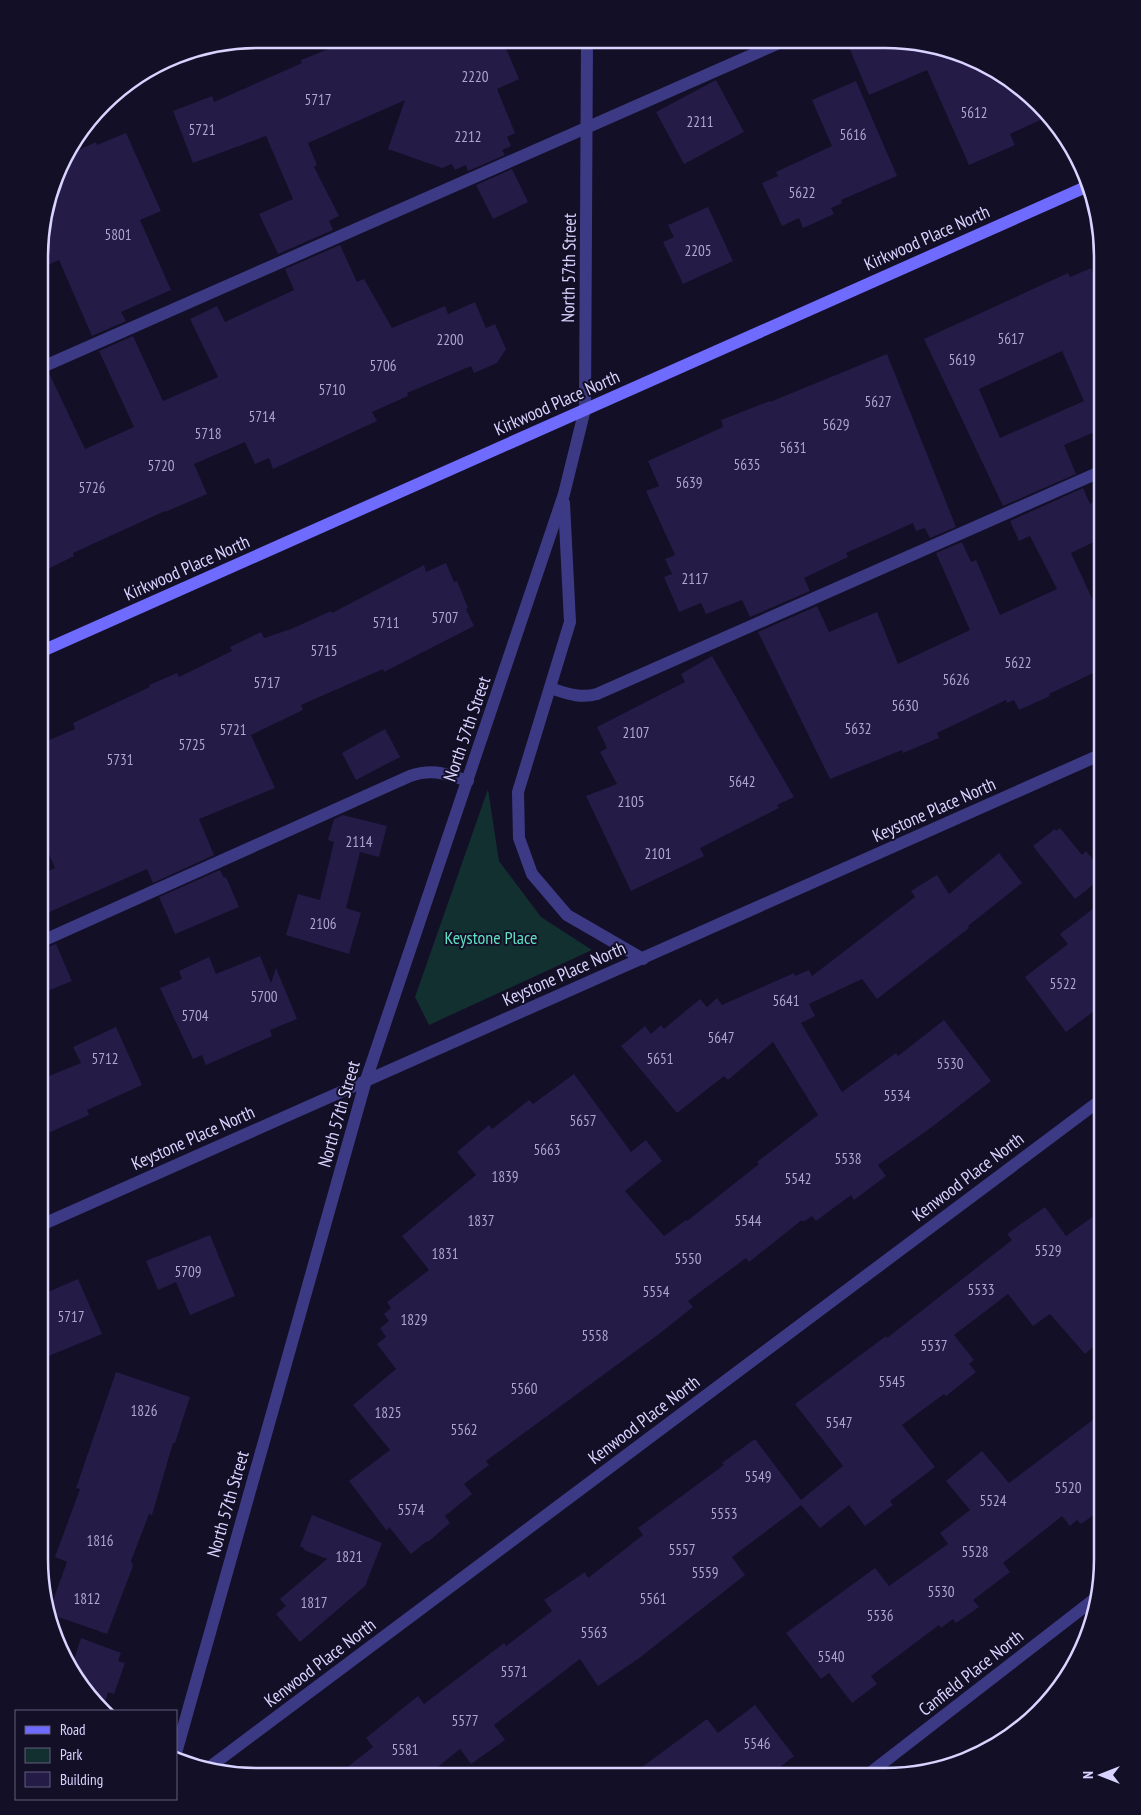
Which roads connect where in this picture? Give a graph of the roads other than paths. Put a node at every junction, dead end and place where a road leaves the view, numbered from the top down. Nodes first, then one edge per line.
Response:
1 (587, 48) edge
2 (768, 48) edge
3 (588, 128) junction
4 (1082, 189) edge
5 (48, 364) edge
6 (585, 409) junction
7 (1094, 475) edge
8 (564, 494) junction
9 (48, 648) edge
10 (550, 688) junction
11 (1094, 758) edge
12 (468, 781) junction
13 (48, 938) edge
14 (643, 958) junction
15 (366, 1080) junction
16 (1094, 1105) edge
17 (48, 1222) edge
18 (1088, 1604) edge
19 (178, 1746) edge
20 (215, 1763) edge
21 (876, 1768) edge

1 - 3 street, North 57th Street
2 - 3 street
3 - 5 street
3 - 6 street, North 57th Street
4 - 6 street, Kirkwood Place North
6 - 8 street, North 57th Street
6 - 9 street, Kirkwood Place North
7 - 10 street
8 - 10 street, North 57th Street
8 - 12 street, North 57th Street
10 - 14 street, North 57th Street
11 - 14 street, Keystone Place North
12 - 13 street
12 - 15 street, North 57th Street
14 - 15 street, Keystone Place North
15 - 17 street, Keystone Place North
15 - 19 street, North 57th Street
16 - 20 street, Kenwood Place North
18 - 21 street, Canfield Place North

